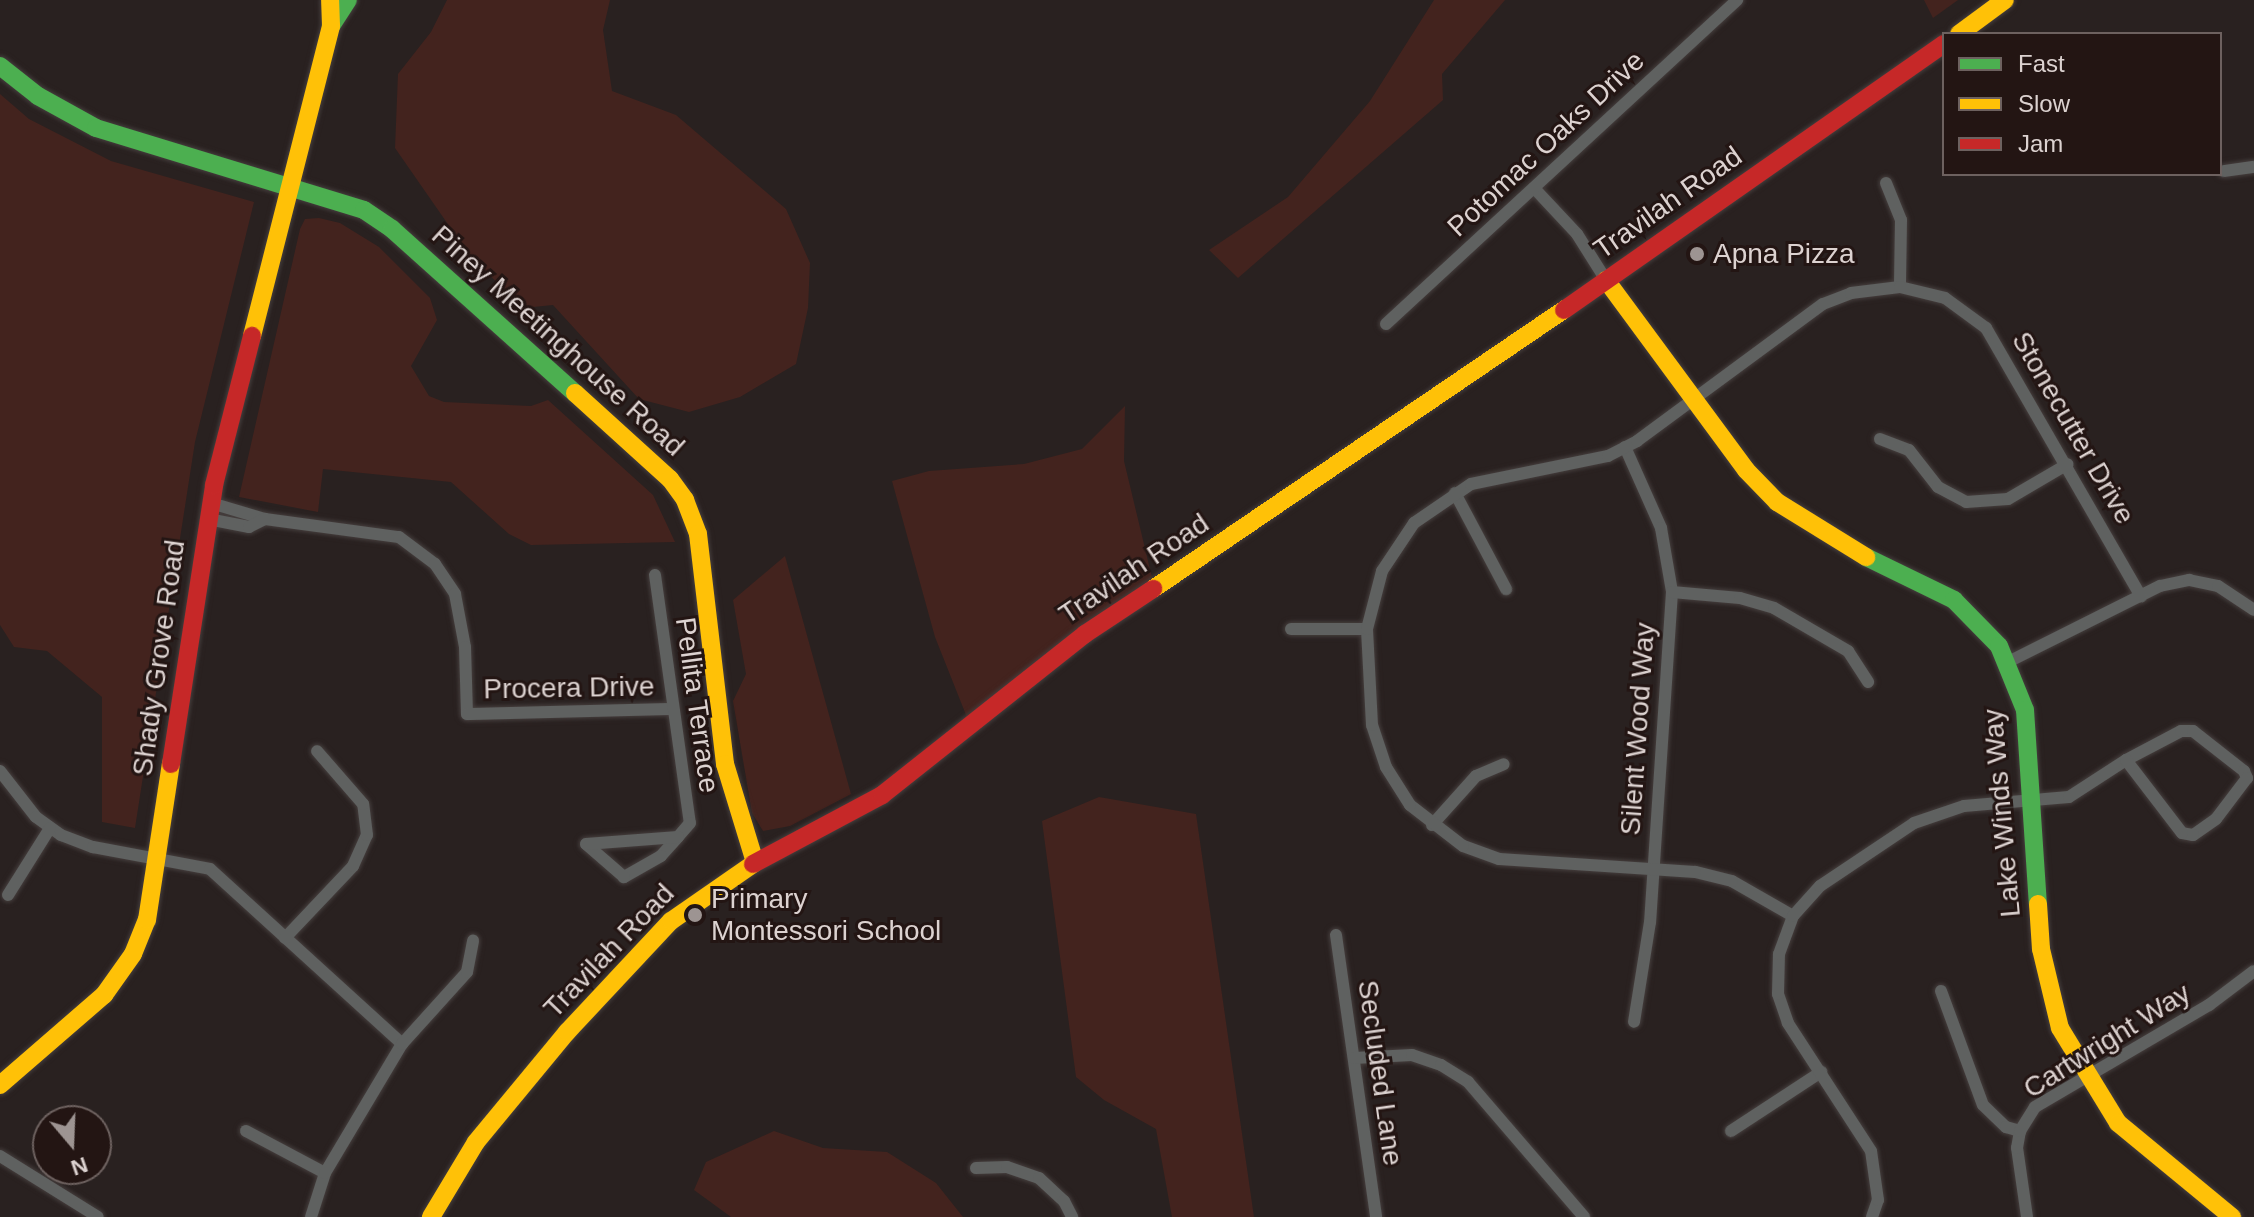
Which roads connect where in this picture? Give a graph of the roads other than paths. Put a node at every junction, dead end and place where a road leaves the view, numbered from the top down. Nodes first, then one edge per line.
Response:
1 (330, 0) edge
2 (348, 0) edge
3 (1737, 0) edge
4 (2005, 0) edge
5 (331, 26) junction
6 (1962, 32) edge
7 (1942, 45) edge
8 (0, 66) edge
9 (2254, 167) edge
10 (2224, 171) dead end
11 (1886, 183) dead end
12 (290, 188) junction
13 (1534, 188) junction
14 (1606, 280) junction
15 (1900, 287) junction
16 (1386, 324) dead end
17 (1693, 399) junction
18 (1880, 439) dead end
19 (1625, 447) junction
20 (2068, 464) junction
21 (1455, 493) junction
22 (209, 511) junction
23 (655, 575) dead end
24 (1506, 589) dead end
25 (1672, 592) junction
26 (2141, 596) junction
27 (2254, 610) edge
28 (1291, 629) dead end
29 (1367, 629) junction
30 (2008, 662) junction
31 (1868, 682) dead end
32 (673, 709) junction
33 (317, 751) dead end
34 (2126, 760) junction
35 (1504, 764) dead end
36 (0, 771) edge
37 (2031, 802) junction
38 (1432, 825) junction
39 (50, 828) junction
40 (678, 837) junction
41 (159, 857) junction
42 (755, 862) junction
43 (1652, 870) junction
44 (8, 895) dead end
45 (1793, 916) junction
46 (1336, 935) dead end
47 (285, 938) junction
48 (473, 941) dead end
49 (2254, 971) edge
50 (1941, 991) dead end
51 (1634, 1022) dead end
52 (402, 1044) junction
53 (1354, 1058) junction
54 (1821, 1072) junction
55 (2085, 1077) junction
56 (0, 1085) edge
57 (246, 1131) dead end
58 (1731, 1131) dead end
59 (2020, 1131) junction
60 (0, 1156) edge
61 (976, 1168) dead end
62 (325, 1173) junction
63 (98, 1217) edge
64 (311, 1217) edge
65 (431, 1217) edge
66 (1072, 1217) edge
67 (1376, 1217) edge
68 (1584, 1217) edge
69 (1872, 1217) edge
70 (2027, 1217) edge
71 (2232, 1217) edge

1 - 5 main road
2 - 5 main road
3 - 13 street, Potomac Oaks Drive
4 - 6 main road
5 - 12 main road
7 - 14 main road, Travilah Road
8 - 12 main road, Piney Meetinghouse Road
9 - 10 street
11 - 15 street
12 - 22 main road, Shady Grove Road
12 - 42 main road, Piney Meetinghouse Road
13 - 14 street
13 - 16 street, Potomac Oaks Drive
14 - 17 main road, Lake Winds Way
14 - 42 main road, Travilah Road
15 - 17 street, Stonecutter Drive
15 - 20 street, Stonecutter Drive
17 - 19 street, Stonecutter Drive
17 - 30 main road, Lake Winds Way
18 - 20 street
19 - 21 street, Stonecutter Drive
19 - 25 street, Silent Wood Way
20 - 26 street, Stonecutter Drive
21 - 24 street
21 - 29 street, Stonecutter Drive
22 - 32 street, Procera Drive
22 - 41 main road, Shady Grove Road
23 - 32 street, Pellita Terrace
25 - 31 street
25 - 43 street, Silent Wood Way
26 - 27 street
26 - 30 street
28 - 29 street
29 - 38 street, Stonecutter Drive
30 - 37 main road, Lake Winds Way
32 - 40 street, Pellita Terrace
33 - 47 street
34 - 34 street
34 - 37 street
35 - 38 street
36 - 39 street
37 - 45 street
37 - 55 main road, Lake Winds Way
38 - 43 street, Stonecutter Drive
39 - 41 street
39 - 44 street
40 - 40 street
41 - 47 street
41 - 56 main road, Shady Grove Road
42 - 65 main road, Travilah Road
43 - 45 street, Stonecutter Drive
43 - 51 street, Silent Wood Way
45 - 54 street
46 - 53 street, Secluded Lane
47 - 52 street
48 - 52 street
49 - 55 street, Cartwright Way
50 - 59 street
52 - 62 street
53 - 67 street, Secluded Lane
53 - 68 street
54 - 58 street
54 - 69 street
55 - 59 street, Cartwright Way
55 - 71 main road, Lake Winds Way
57 - 62 street
59 - 70 street, Cartwright Way
60 - 63 street
61 - 66 street
62 - 64 street

